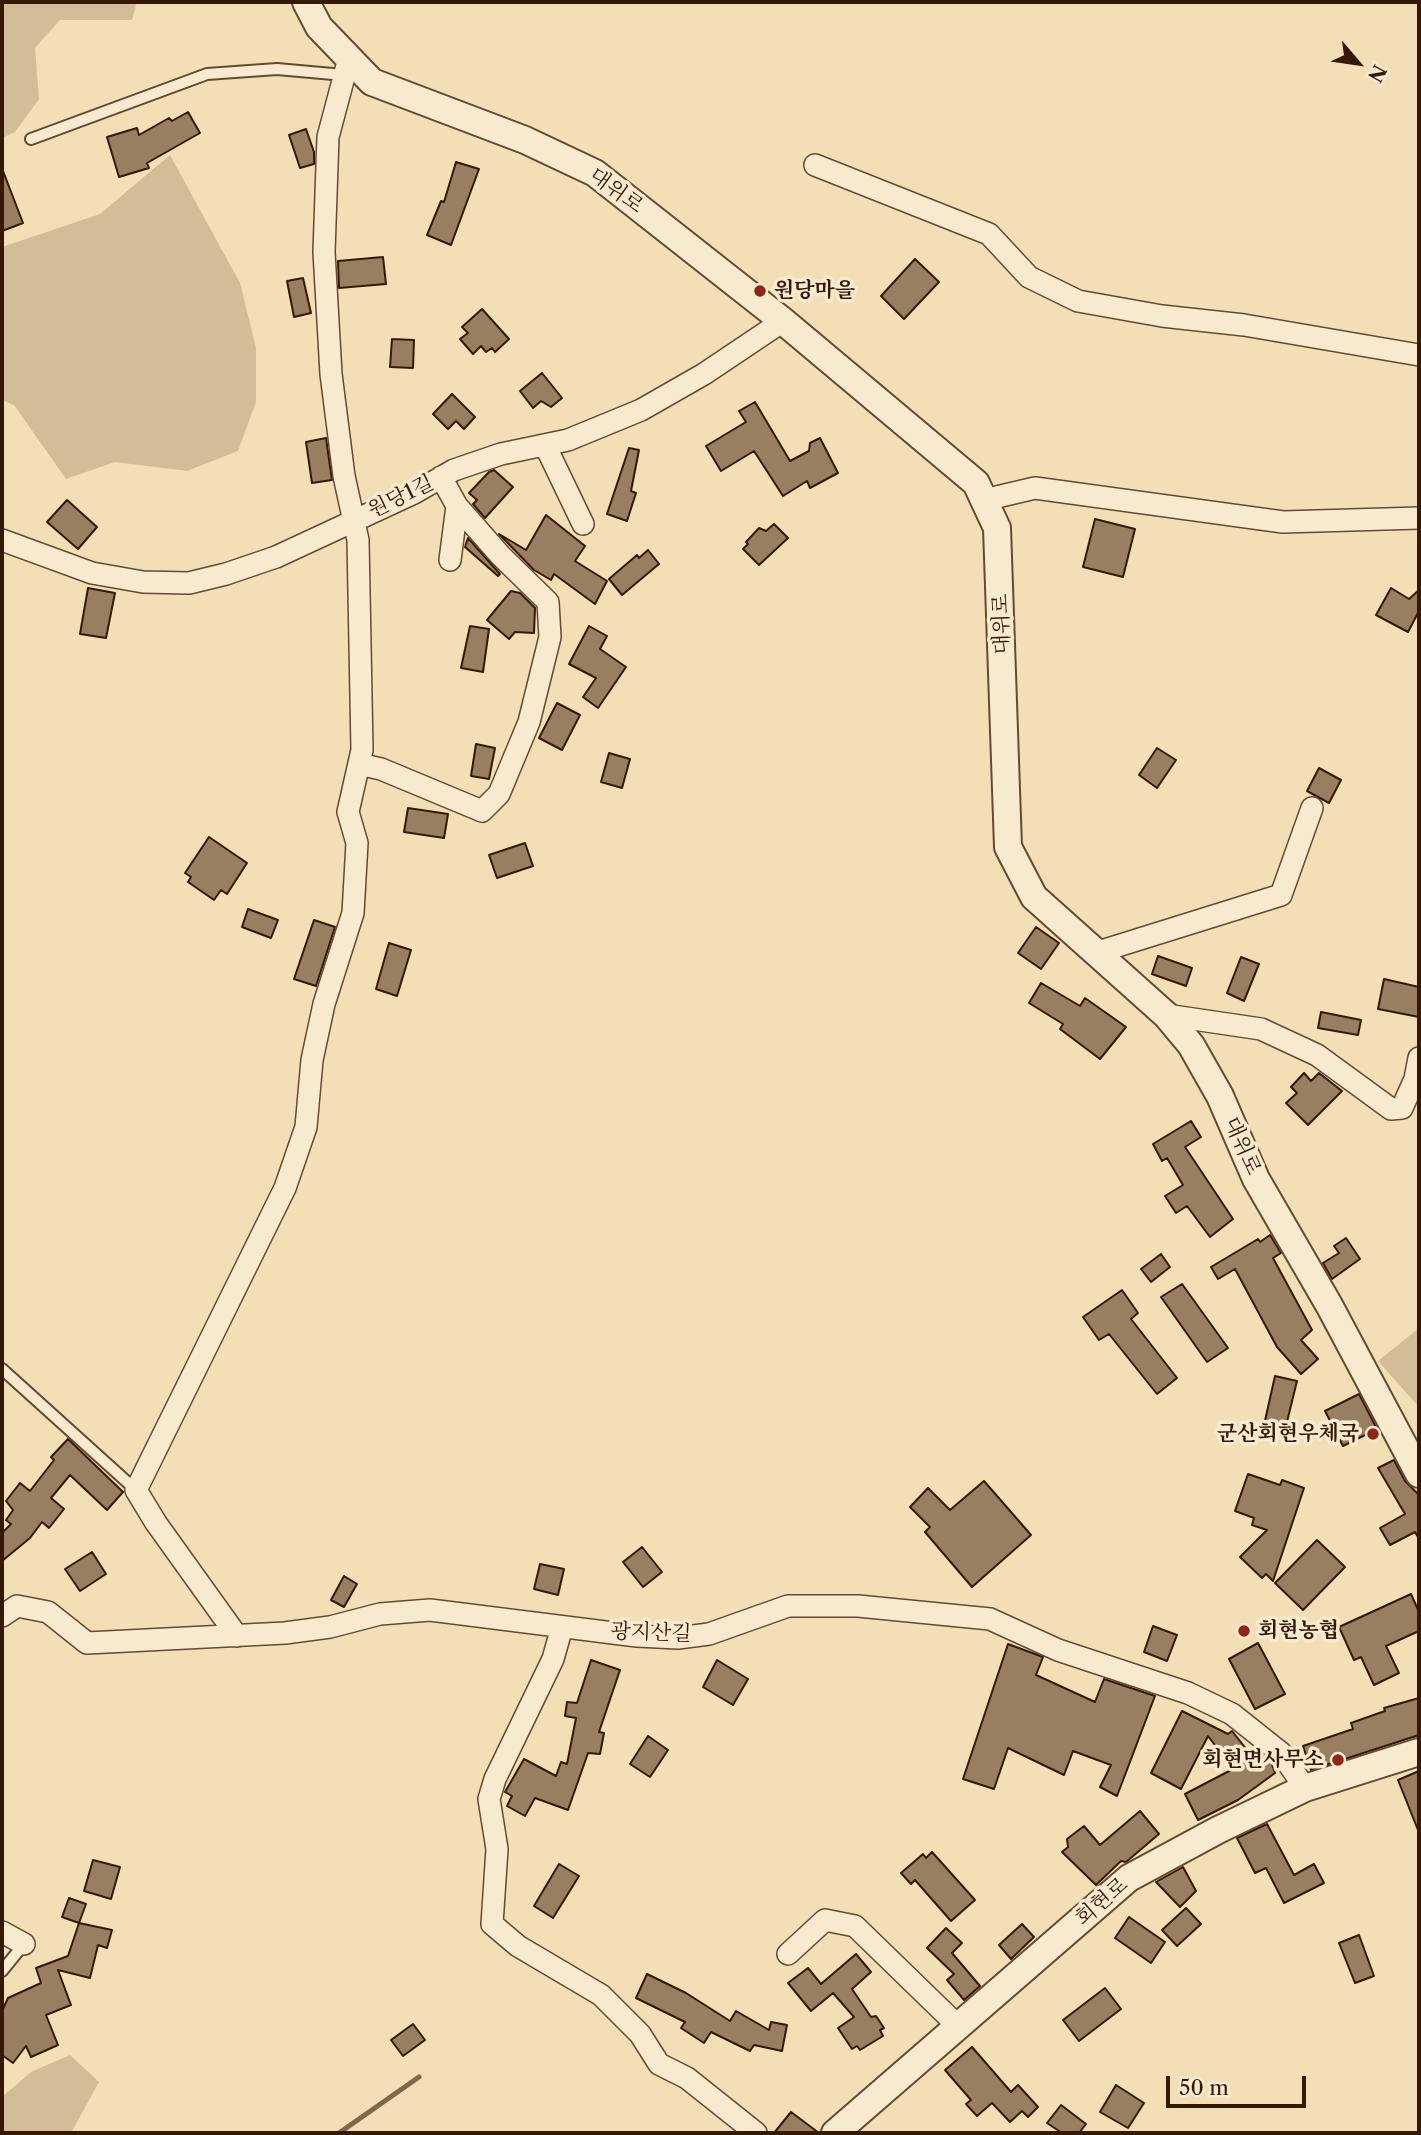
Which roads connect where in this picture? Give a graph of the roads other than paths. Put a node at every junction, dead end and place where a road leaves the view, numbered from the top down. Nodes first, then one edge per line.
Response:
1 (306, 2) edge
2 (346, 66) junction
3 (31, 139) dead end
4 (815, 166) dead end
5 (783, 321) junction
6 (1419, 355) edge
7 (545, 444) junction
8 (442, 477) junction
9 (984, 500) junction
10 (457, 506) junction
11 (1419, 518) edge
12 (354, 520) junction
13 (583, 524) dead end
14 (2, 540) edge
15 (450, 560) dead end
16 (359, 764) junction
17 (1312, 808) dead end
18 (1095, 953) junction
19 (1166, 1014) junction
20 (1419, 1058) edge
21 (2, 1369) edge
22 (1419, 1475) edge
23 (136, 1490) junction
24 (2, 1616) edge
25 (562, 1626) junction
26 (237, 1636) junction
27 (1419, 1752) edge
28 (1305, 1788) junction
29 (2, 1932) edge
30 (24, 1944) joint
31 (788, 1954) dead end
32 (2, 1971) edge
33 (960, 2028) junction
34 (757, 2133) edge
35 (835, 2133) edge

1 - 2 street, 대위로
2 - 3 lane
2 - 5 street, 대위로
2 - 12 street
4 - 6 street
5 - 7 street, 원당1길
5 - 9 street, 대위로
7 - 8 street, 원당1길
7 - 13 street
8 - 10 street
8 - 12 street, 원당1길
9 - 11 street
9 - 18 street, 대위로
10 - 15 street
10 - 16 street
12 - 14 street, 원당1길
12 - 16 street
16 - 23 street
17 - 18 street
18 - 19 street, 대위로
19 - 20 street
19 - 22 street, 대위로
21 - 23 lane
23 - 26 street
24 - 26 street, 광지산길
25 - 26 street, 광지산길
25 - 28 street, 광지산길
25 - 34 street
27 - 28 street, 회현로
28 - 33 street, 회현로
29 - 30 street
30 - 32 lane
31 - 33 street
33 - 35 street, 회현로

